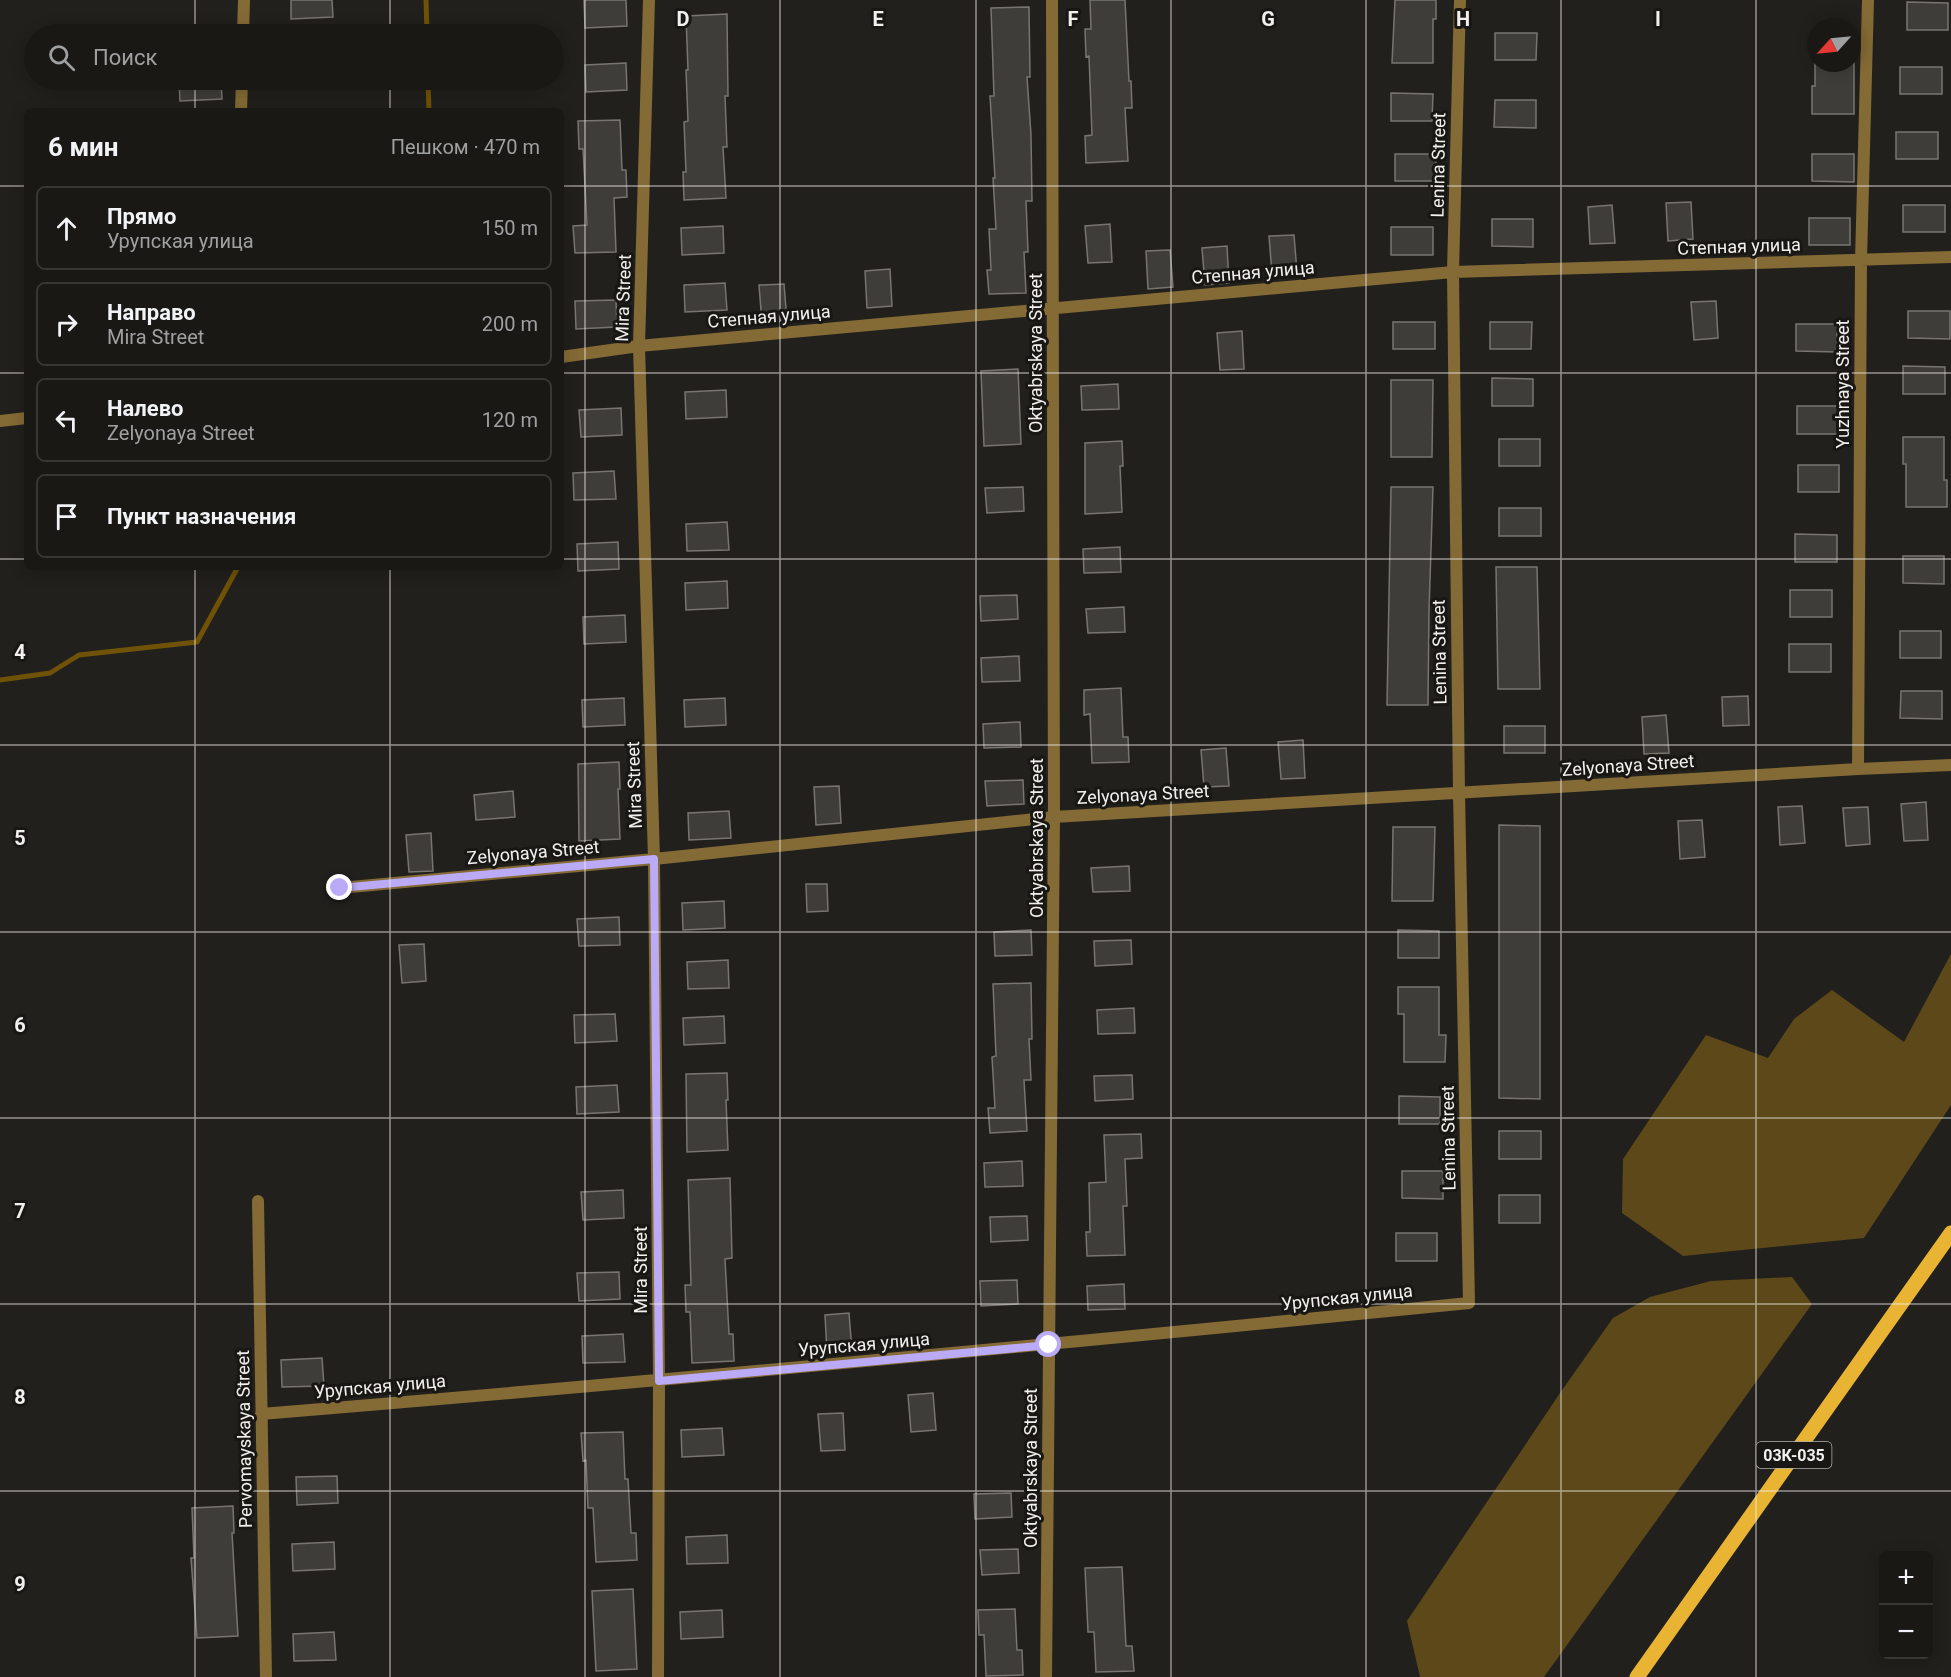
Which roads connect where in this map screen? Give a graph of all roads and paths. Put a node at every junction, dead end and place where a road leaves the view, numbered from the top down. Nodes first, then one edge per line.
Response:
1 (244, 0) edge
2 (649, 0) edge
3 (1052, 0) edge
4 (1460, 0) edge
5 (1868, 0) edge
6 (243, 24) edge
7 (242, 90) edge
8 (241, 108) edge
9 (1951, 257) edge
10 (1861, 260) junction
11 (1453, 272) junction
12 (1053, 309) junction
13 (639, 346) junction
14 (564, 357) edge
15 (24, 418) edge
16 (0, 421) edge
17 (1951, 765) edge
18 (1858, 769) junction
19 (1459, 793) junction
20 (1054, 817) junction
21 (654, 859) junction
22 (340, 888) dead end
23 (258, 1201) dead end
24 (1951, 1233) edge
25 (1469, 1303) joint
26 (1049, 1345) junction
27 (659, 1381) junction
28 (261, 1414) junction
29 (266, 1677) edge
30 (658, 1677) edge
31 (1046, 1677) edge
32 (1637, 1677) edge

1 - 6 street
2 - 13 street, Mira Street
3 - 12 street, Oktyabrskaya Street
4 - 11 street, Lenina Street
5 - 10 street, Yuzhnaya Street
7 - 8 street
9 - 10 street, Степная улица
10 - 11 street, Степная улица
10 - 18 street, Yuzhnaya Street
11 - 12 street, Степная улица
11 - 19 street, Lenina Street
12 - 13 street, Степная улица
12 - 20 street, Oktyabrskaya Street
13 - 14 street, Степная улица
13 - 21 street, Mira Street
15 - 16 street
17 - 18 street, Zelyonaya Street
18 - 19 street, Zelyonaya Street
19 - 20 street, Zelyonaya Street
19 - 25 street, Lenina Street
20 - 21 street, Zelyonaya Street
20 - 26 street, Oktyabrskaya Street
21 - 22 street, Zelyonaya Street
21 - 27 street, Mira Street
23 - 28 street, Pervomayskaya Street
24 - 32 main road, 03К-035
25 - 26 street, Урупская улица
26 - 27 street, Урупская улица
26 - 31 street, Oktyabrskaya Street
27 - 28 street, Урупская улица
27 - 30 street, Mira Street
28 - 29 street, Pervomayskaya Street

